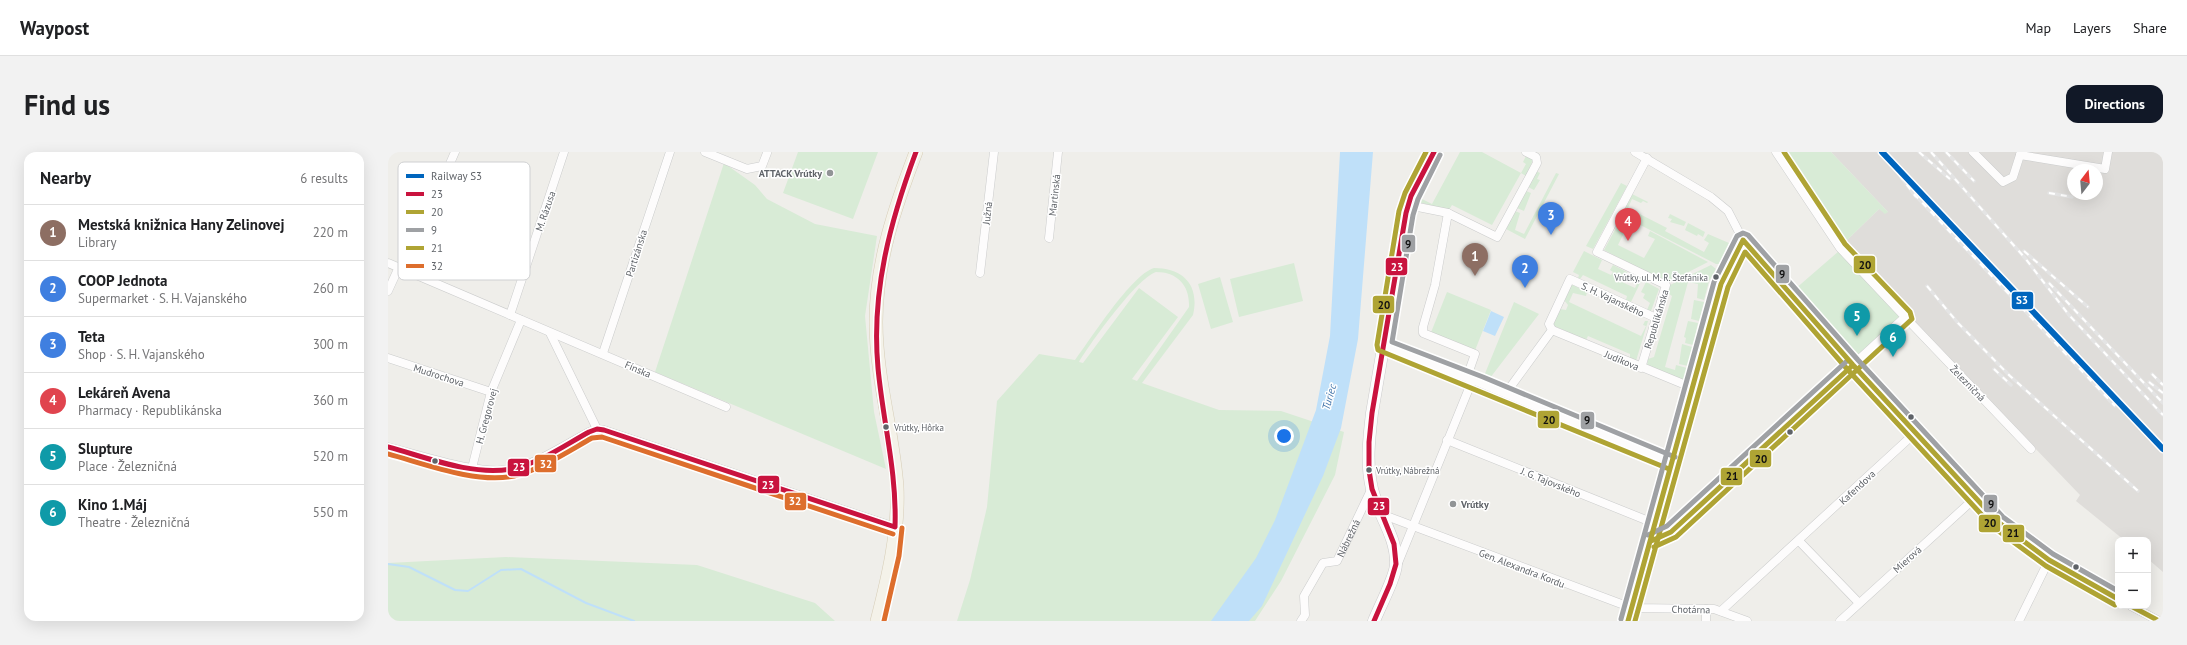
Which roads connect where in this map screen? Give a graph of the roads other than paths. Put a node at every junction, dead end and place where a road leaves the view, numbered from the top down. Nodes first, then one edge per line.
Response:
1 (455, 152) edge
2 (564, 152) edge
3 (670, 152) edge
4 (705, 152) edge
5 (916, 152) edge
6 (994, 152) edge
7 (1058, 152) edge
8 (1434, 152) edge
9 (1526, 152) edge
10 (1635, 152) edge
11 (1776, 152) edge
12 (1973, 152) edge
13 (2108, 152) edge
14 (767, 153) dead end
15 (2020, 154) edge
16 (1647, 158) junction
17 (450, 162) edge
18 (1408, 205) junction
19 (1448, 213) junction
20 (1049, 238) dead end
21 (1743, 240) junction
22 (530, 255) edge
23 (388, 263) edge
24 (398, 267) edge
25 (980, 273) dead end
26 (398, 274) edge
27 (429, 280) edge
28 (522, 280) edge
29 (388, 292) edge
30 (510, 315) junction
31 (1905, 316) junction
32 (1656, 318) junction
33 (521, 320) junction
34 (1552, 330) junction
35 (550, 333) junction
36 (1384, 346) junction
37 (603, 354) junction
38 (388, 358) edge
39 (1853, 365) junction
40 (1641, 368) junction
41 (1472, 377) junction
42 (1693, 388) junction
43 (491, 392) junction
44 (1506, 393) junction
45 (726, 407) dead end
46 (597, 429) junction
47 (1915, 433) junction
48 (1447, 440) junction
49 (388, 447) edge
50 (2031, 449) dead end
51 (1672, 463) junction
52 (472, 468) junction
53 (1372, 488) junction
54 (1975, 498) junction
55 (1381, 514) junction
56 (1656, 524) junction
57 (1412, 526) junction
58 (895, 528) junction
59 (1651, 541) junction
60 (1799, 541) junction
61 (2050, 560) junction
62 (1397, 566) junction
63 (2115, 597) edge
64 (1859, 603) junction
65 (1632, 608) junction
66 (1706, 609) junction
67 (2137, 609) edge
68 (1721, 611) junction
69 (877, 621) edge
70 (1301, 621) edge
71 (1374, 621) edge
72 (1628, 621) edge
73 (1706, 621) edge
74 (1747, 621) edge
75 (1840, 621) edge
76 (2019, 621) edge
77 (2159, 621) edge

1 - 17 street
2 - 22 street, M. Rázusa
3 - 37 street, Partizánska
4 - 14 street
5 - 58 main road
6 - 25 street, Južná
7 - 20 street, Martinská
8 - 18 street
9 - 19 street
10 - 16 street
11 - 31 street, Železničná
12 - 15 street
13 - 15 street
16 - 21 street
16 - 32 street, Republikánska
18 - 19 street
18 - 36 street
19 - 41 street
21 - 39 street
21 - 42 street
23 - 24 street, Fínska
26 - 29 street
27 - 30 street, Fínska
28 - 30 street, M. Rázusa
30 - 33 street, Fínska
31 - 39 street
31 - 50 street, Železničná
32 - 34 street, S. H. Vajanského
32 - 40 street, Republikánska
33 - 35 street, Fínska
33 - 43 street, H. Gregorovej
34 - 40 street, Judíkova
34 - 44 street
35 - 37 street, Fínska
35 - 46 street
36 - 41 street
36 - 53 street
37 - 45 street, Fínska
38 - 43 street, Mudrochova
39 - 47 street
39 - 59 street
40 - 42 street, Judíkova
41 - 44 street
41 - 48 street
42 - 51 street
43 - 52 street, H. Gregorovej
44 - 51 street
46 - 52 street
46 - 58 street
47 - 54 street
47 - 60 street, Kafendova
48 - 56 street, J. G. Tajovského
48 - 57 street
49 - 52 street
51 - 56 street
53 - 55 street
53 - 70 street, Nábrežná
54 - 61 street
54 - 64 street, Mierová
55 - 57 street, Gen. Alexandra Kordu
55 - 62 street
56 - 59 street
57 - 62 street
57 - 65 street, Gen. Alexandra Kordu
58 - 69 main road
59 - 65 street
60 - 64 street
60 - 68 street, Kafendova
61 - 63 street
61 - 76 street
62 - 71 street
64 - 75 street, Mierová
65 - 66 street, Chotárna
65 - 72 street
66 - 68 street, Chotárna
66 - 73 street
67 - 77 street
68 - 74 street, Chotárna

